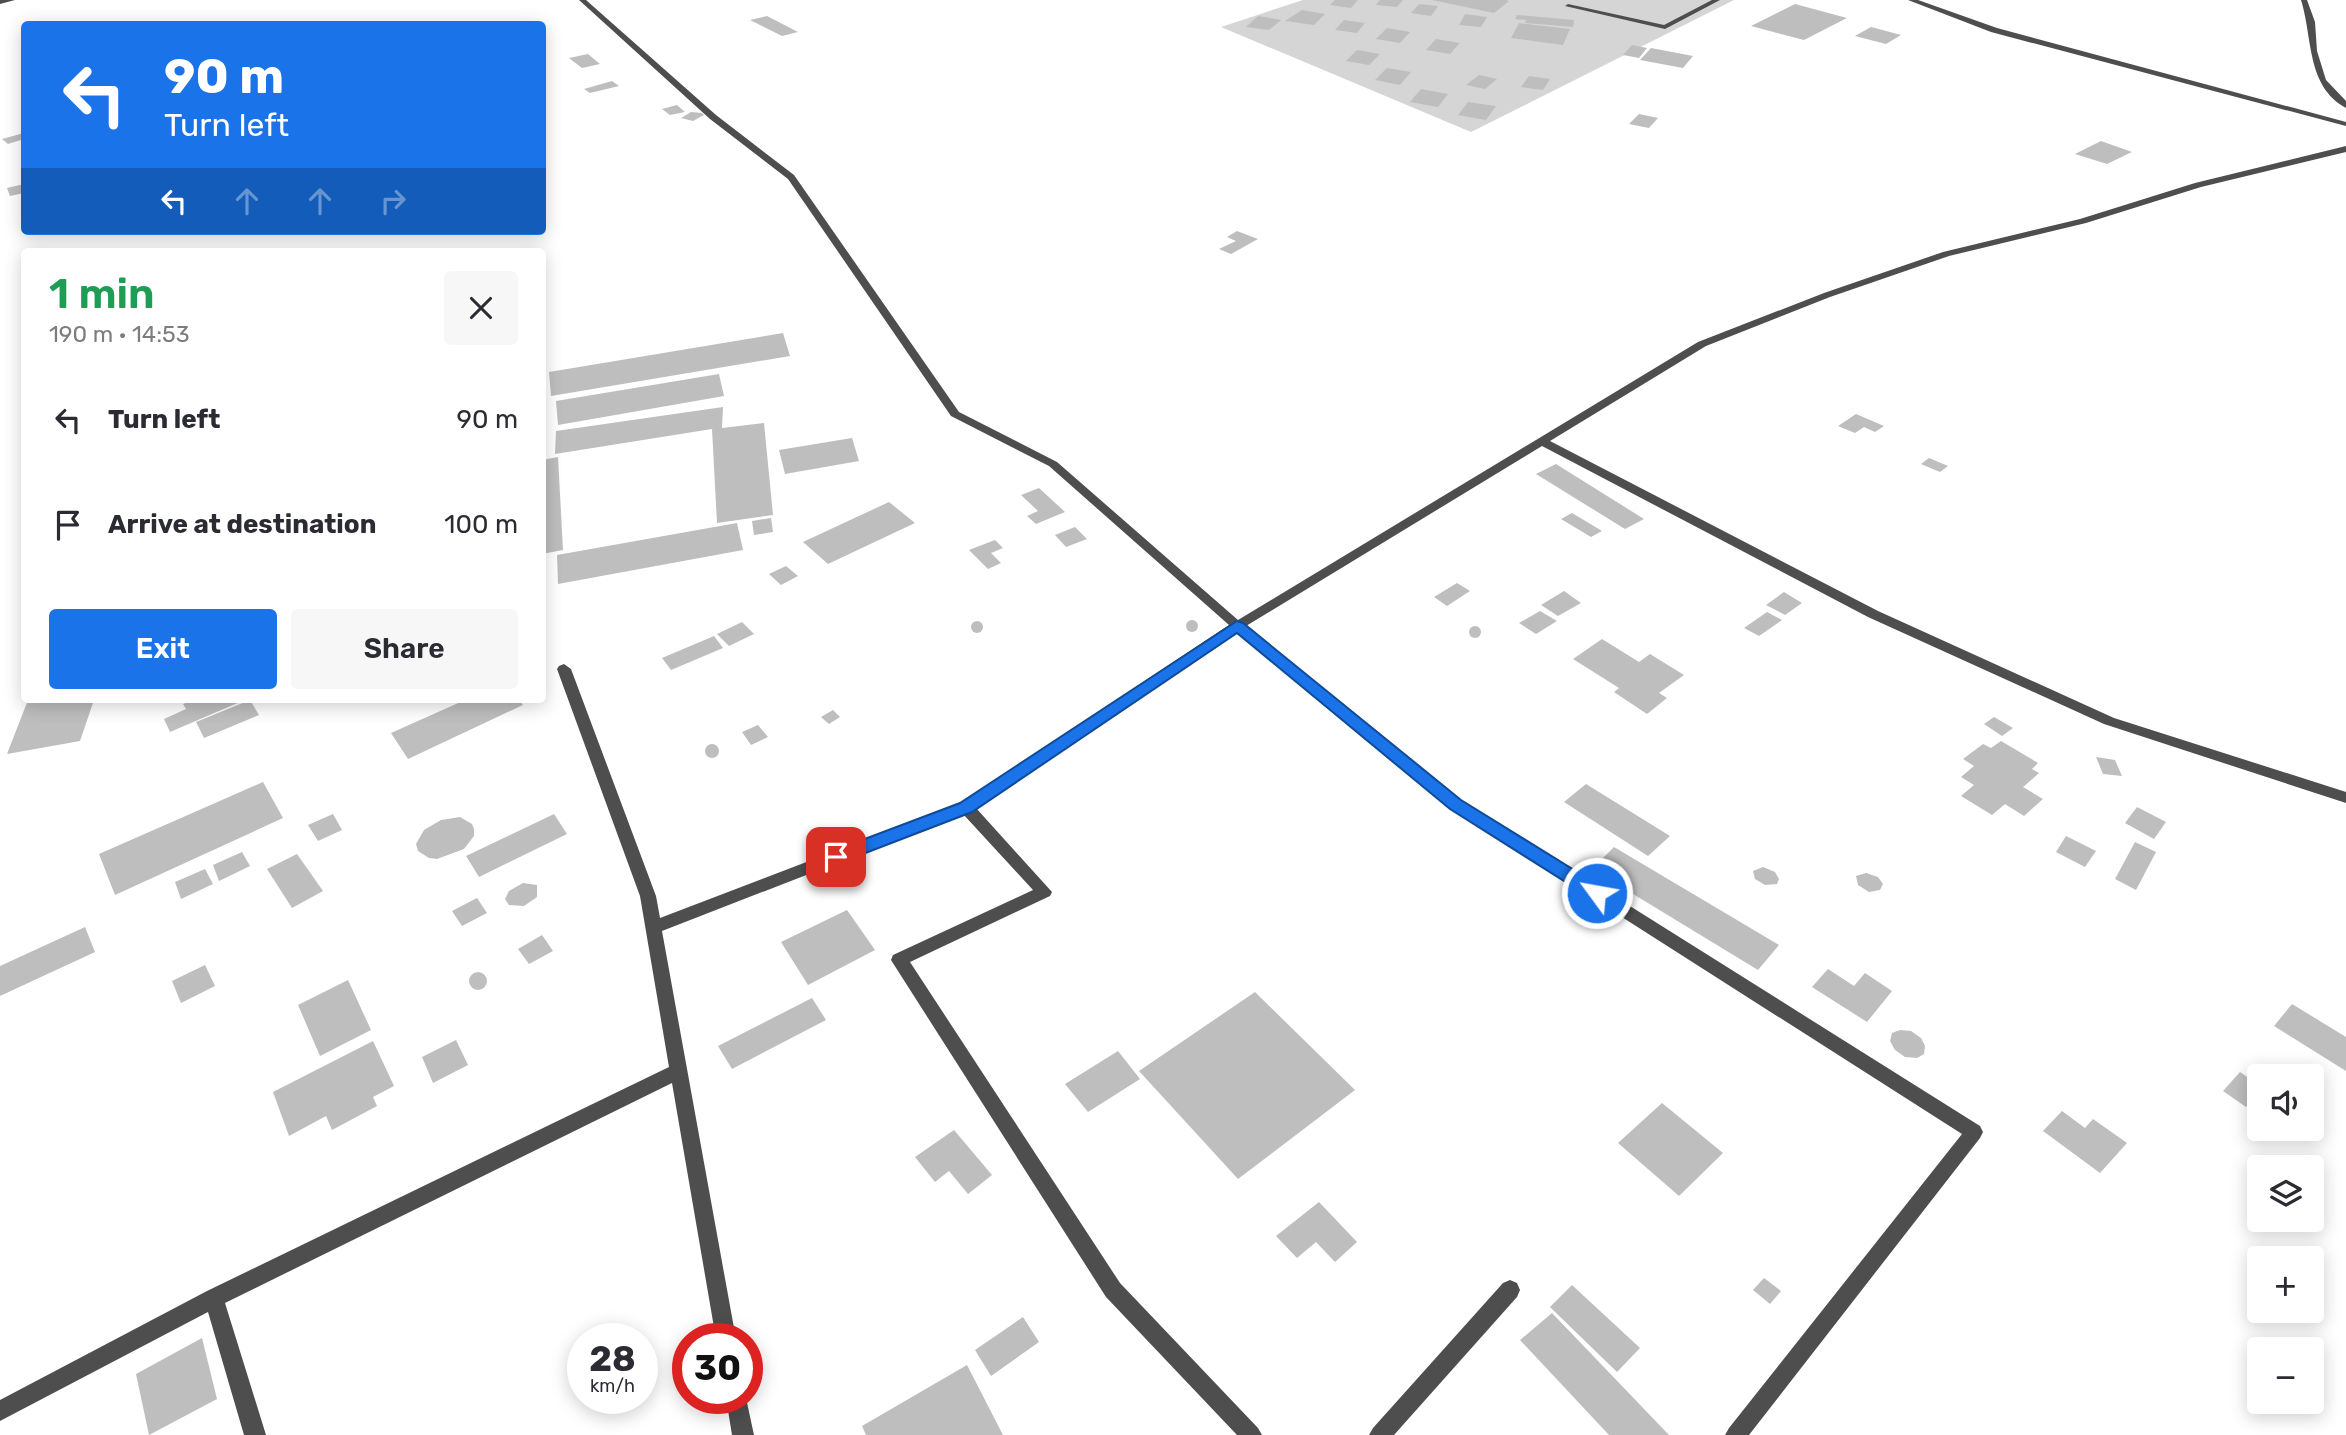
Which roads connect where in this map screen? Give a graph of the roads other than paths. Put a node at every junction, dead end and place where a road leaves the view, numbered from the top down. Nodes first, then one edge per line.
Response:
1 (12, 0) edge
2 (582, 0) edge
3 (1717, 0) edge
4 (1911, 0) edge
5 (2304, 0) edge
6 (0, 2) edge
7 (1569, 6) dead end
8 (2346, 106) edge
9 (2346, 124) edge
10 (2346, 149) edge
11 (1542, 441) junction
12 (1237, 626) junction
13 (564, 669) dead end
14 (2346, 798) edge
15 (966, 807) junction
16 (654, 927) junction
17 (679, 1072) junction
18 (1510, 1290) dead end
19 (214, 1298) junction
20 (723, 1323) edge
21 (0, 1411) edge
22 (739, 1414) edge
23 (255, 1435) edge
24 (743, 1435) edge
25 (1251, 1435) edge
26 (1380, 1435) edge
27 (1736, 1435) edge

1 - 6 street
2 - 12 street
3 - 7 street
4 - 9 street
5 - 8 street
10 - 11 street
11 - 12 street
11 - 14 street
12 - 15 street
12 - 27 street
13 - 16 street
15 - 16 street
15 - 25 street
16 - 17 street
17 - 19 street
17 - 20 street
18 - 26 street
19 - 21 street
19 - 23 street
22 - 24 street

